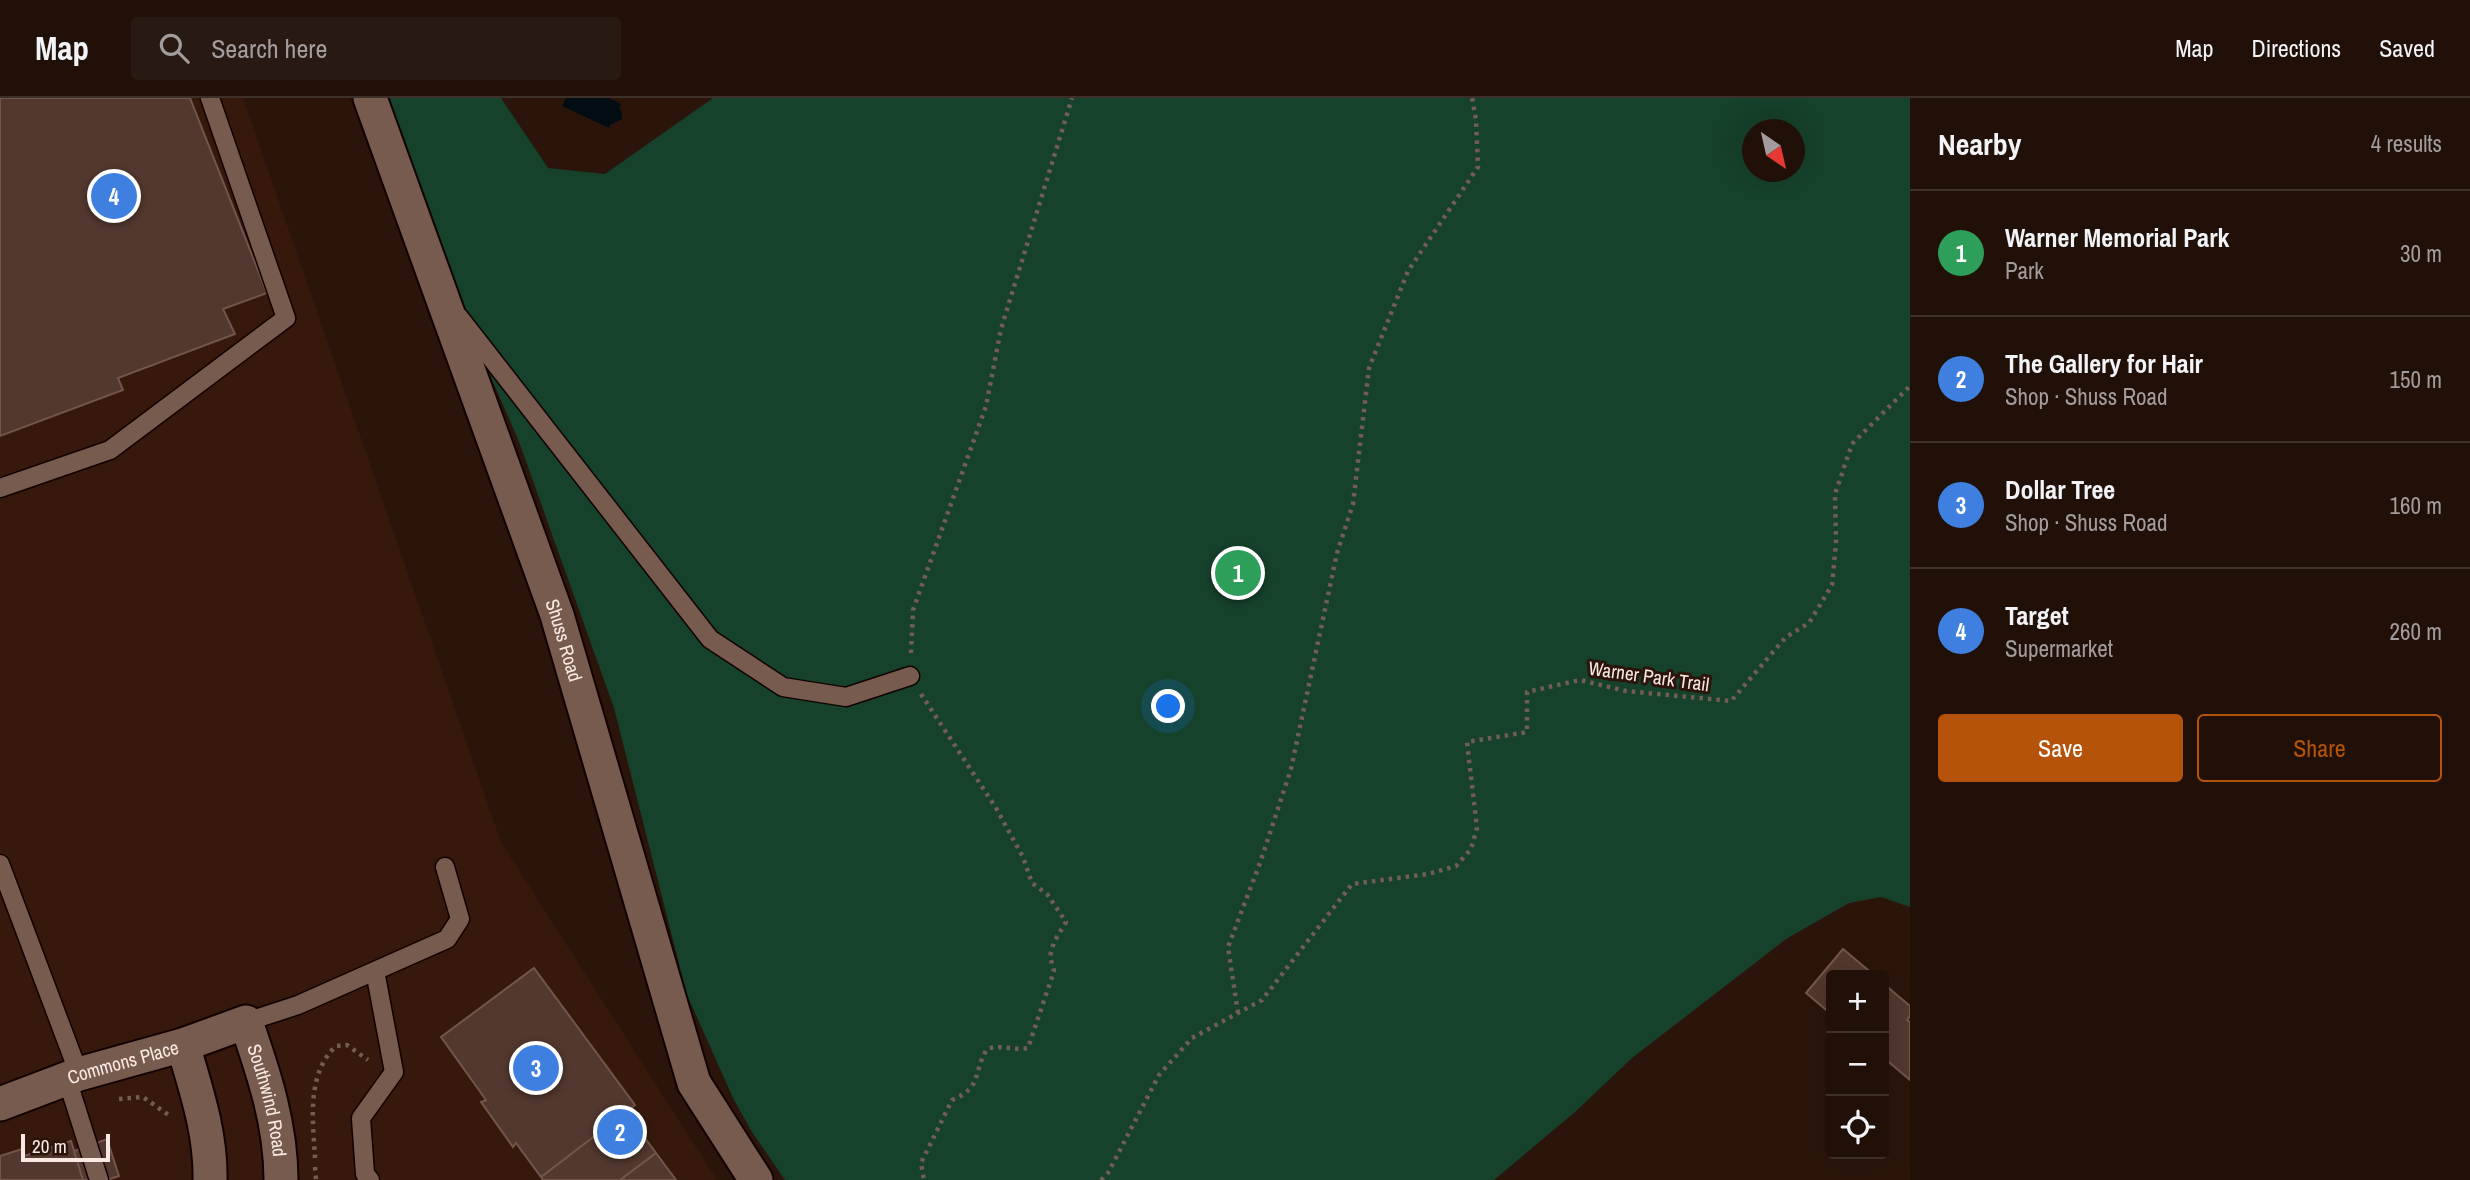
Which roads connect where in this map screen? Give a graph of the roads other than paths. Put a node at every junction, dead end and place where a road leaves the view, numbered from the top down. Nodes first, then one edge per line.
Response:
1 (210, 98) edge
2 (370, 98) edge
3 (440, 292) junction
4 (0, 488) edge
5 (910, 676) road end
6 (0, 864) edge
7 (445, 867) dead end
8 (375, 971) junction
9 (247, 1022) junction
10 (183, 1045) junction
11 (74, 1087) junction
12 (0, 1104) edge
13 (99, 1180) edge
14 (210, 1180) edge
15 (281, 1180) edge
16 (370, 1180) edge
17 (755, 1180) edge

1 - 4 lane
2 - 3 street, Shuss Road
3 - 5 lane
3 - 17 street, Shuss Road
6 - 11 lane
7 - 8 lane
8 - 9 lane
8 - 16 lane
9 - 10 street, Commons Place
9 - 15 street, Southwind Road
10 - 11 street, Commons Place
10 - 14 street
11 - 12 street, Commons Place
11 - 13 lane

